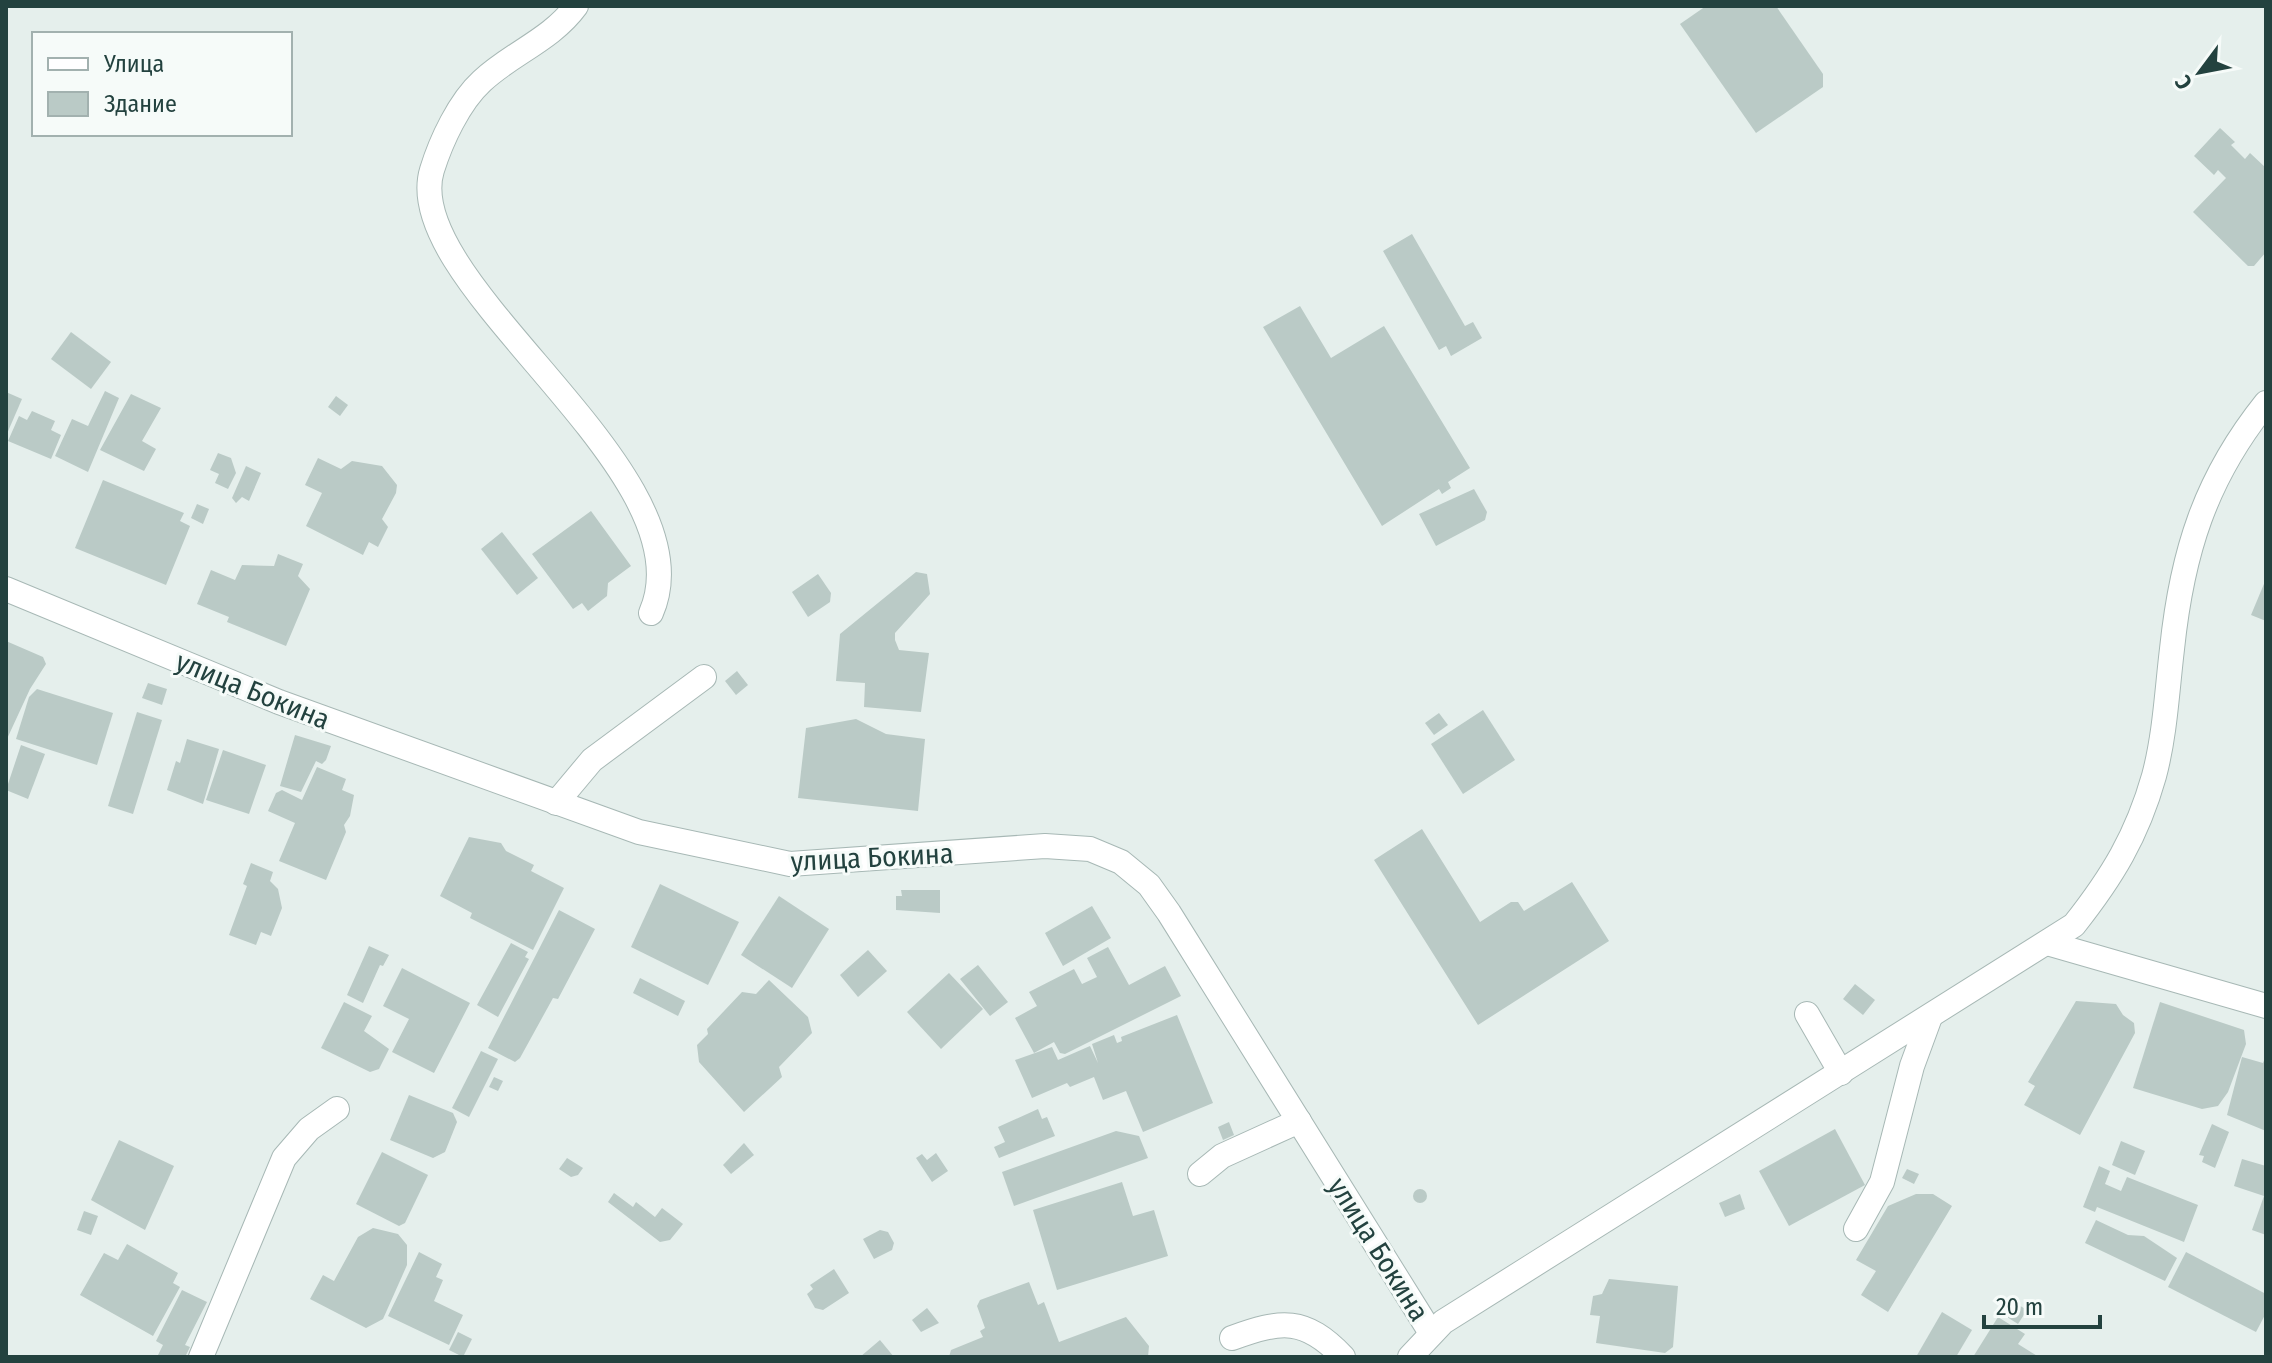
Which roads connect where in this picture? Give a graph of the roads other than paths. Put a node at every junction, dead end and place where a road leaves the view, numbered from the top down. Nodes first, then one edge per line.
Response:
1 (576, 6) edge
2 (2266, 403) edge
3 (6, 589) edge
4 (651, 613) dead end
5 (704, 677) dead end
6 (556, 803) junction
7 (2047, 943) junction
8 (2266, 1006) edge
9 (1807, 1014) dead end
10 (1930, 1017) junction
11 (1841, 1073) junction
12 (337, 1109) dead end
13 (1299, 1121) junction
14 (1200, 1174) dead end
15 (1856, 1229) dead end
16 (1431, 1333) junction
17 (1232, 1338) dead end
18 (201, 1357) edge
19 (1343, 1357) edge
20 (1410, 1357) edge

1 - 4 street
2 - 7 street
3 - 6 street, улица Бокина
5 - 6 street
6 - 13 street, улица Бокина
7 - 8 street
7 - 10 street
9 - 11 street
10 - 11 street
10 - 15 street
11 - 16 street
12 - 18 street
13 - 14 street
13 - 16 street, улица Бокина
16 - 20 street
17 - 19 street

